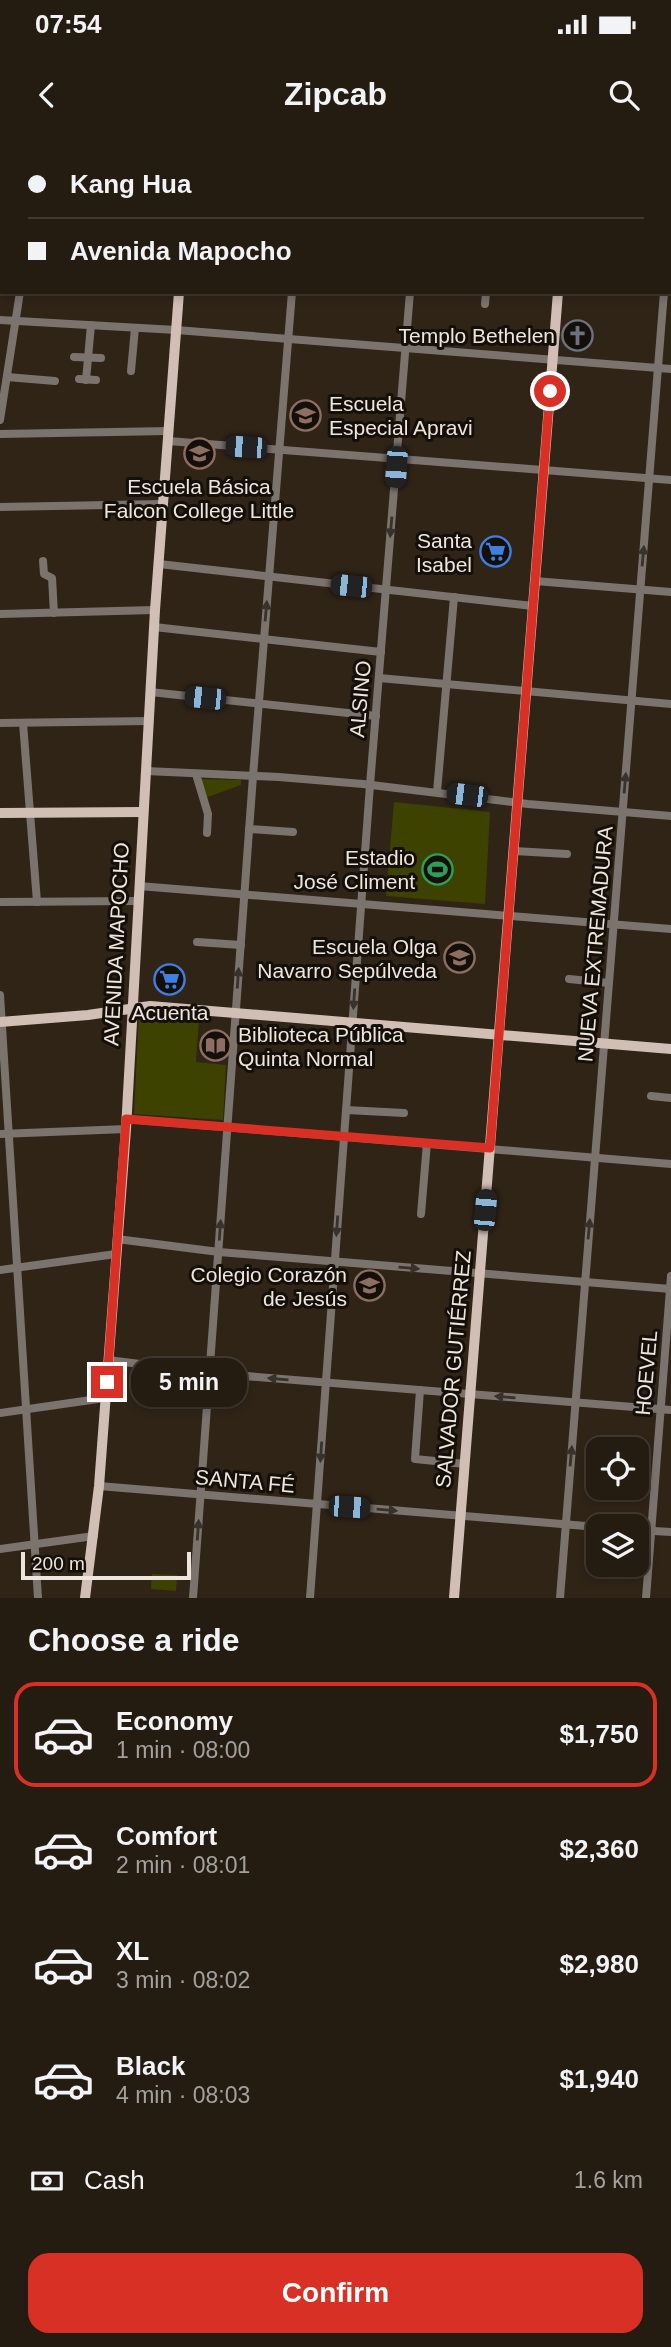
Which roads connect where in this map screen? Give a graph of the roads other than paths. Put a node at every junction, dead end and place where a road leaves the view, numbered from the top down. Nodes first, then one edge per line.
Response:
1 (20, 294) edge
2 (179, 294) edge
3 (292, 294) edge
4 (410, 294) edge
5 (486, 294) edge
6 (558, 294) edge
7 (664, 294) edge
8 (485, 304) dead end
9 (0, 320) edge
10 (16, 320) junction
11 (91, 325) junction
12 (135, 328) junction
13 (176, 330) junction
14 (289, 339) junction
15 (405, 348) junction
16 (74, 357) dead end
17 (88, 358) junction
18 (101, 358) dead end
19 (553, 360) junction
20 (658, 368) junction
21 (671, 369) edge
22 (131, 371) dead end
23 (7, 377) junction
24 (55, 380) dead end
25 (87, 380) dead end
26 (0, 420) edge
27 (0, 434) edge
28 (168, 436) junction
29 (280, 450) junction
30 (396, 459) junction
31 (544, 470) junction
32 (649, 479) junction
33 (671, 480) edge
34 (163, 504) junction
35 (0, 507) edge
36 (43, 561) dead end
37 (159, 564) junction
38 (269, 576) junction
39 (535, 581) junction
40 (386, 589) junction
41 (640, 589) junction
42 (671, 592) edge
43 (454, 597) junction
44 (533, 606) junction
45 (155, 610) junction
46 (54, 613) junction
47 (0, 614) edge
48 (154, 627) junction
49 (264, 639) junction
50 (381, 652) junction
51 (379, 678) junction
52 (446, 685) junction
53 (150, 692) junction
54 (526, 692) junction
55 (631, 701) junction
56 (259, 703) junction
57 (671, 704) edge
58 (376, 716) junction
59 (149, 721) junction
60 (0, 723) edge
61 (23, 723) junction
62 (146, 771) junction
63 (196, 774) junction
64 (253, 776) junction
65 (370, 785) junction
66 (437, 792) junction
67 (517, 802) junction
68 (143, 812) junction
69 (622, 812) junction
70 (0, 813) edge
71 (30, 813) junction
72 (671, 816) edge
73 (249, 829) junction
74 (293, 832) dead end
75 (207, 833) dead end
76 (513, 850) junction
77 (567, 855) dead end
78 (139, 886) junction
79 (244, 894) junction
80 (138, 901) junction
81 (0, 902) edge
82 (37, 902) junction
83 (361, 902) junction
84 (508, 915) junction
85 (614, 924) junction
86 (671, 929) edge
87 (197, 942) dead end
88 (241, 945) junction
89 (569, 979) dead end
90 (609, 983) junction
91 (0, 995) edge
92 (132, 1009) junction
93 (236, 1013) junction
94 (1, 1022) edge
95 (352, 1022) junction
96 (499, 1035) junction
97 (604, 1043) junction
98 (671, 1049) edge
99 (651, 1096) dead end
100 (671, 1098) edge
101 (346, 1110) junction
102 (404, 1113) dead end
103 (126, 1124) junction
104 (228, 1128) junction
105 (0, 1134) edge
106 (10, 1134) junction
107 (344, 1137) junction
108 (427, 1143) junction
109 (490, 1148) junction
110 (595, 1158) junction
111 (671, 1164) edge
112 (421, 1214) dead end
113 (117, 1238) junction
114 (219, 1252) junction
115 (116, 1254) junction
116 (335, 1262) junction
117 (19, 1267) junction
118 (0, 1270) edge
119 (480, 1273) junction
120 (671, 1276) edge
121 (585, 1282) junction
122 (671, 1289) edge
123 (108, 1360) junction
124 (210, 1373) junction
125 (326, 1383) junction
126 (420, 1390) junction
127 (470, 1394) junction
128 (106, 1398) junction
129 (576, 1402) junction
130 (28, 1409) junction
131 (660, 1409) junction
132 (671, 1410) edge
133 (0, 1413) edge
134 (464, 1464) junction
135 (99, 1486) junction
136 (201, 1494) junction
137 (317, 1504) junction
138 (460, 1516) junction
139 (566, 1524) junction
140 (586, 1526) edge
141 (651, 1531) junction
142 (671, 1532) edge
143 (94, 1536) junction
144 (35, 1544) junction
145 (0, 1549) edge
146 (38, 1598) edge
147 (85, 1598) edge
148 (194, 1598) edge
149 (310, 1598) edge
150 (454, 1598) edge
151 (560, 1598) edge
152 (646, 1598) edge

1 - 10 street
2 - 13 main road, AVENIDA MAPOCHO
3 - 14 street
4 - 15 street, ALSINO
5 - 8 street
6 - 19 main road, SALVADOR GUTIÉRREZ
7 - 20 street, NUEVA EXTREMADURA
9 - 10 street
10 - 11 street
10 - 23 street
11 - 12 street
11 - 17 street
12 - 13 street
12 - 22 street
13 - 14 street
13 - 28 main road, AVENIDA MAPOCHO
14 - 15 street
14 - 29 street
15 - 19 street
15 - 30 street, ALSINO
16 - 17 street
17 - 18 street
17 - 25 street
19 - 20 street
19 - 31 main road, SALVADOR GUTIÉRREZ
20 - 21 street
20 - 32 street, NUEVA EXTREMADURA
23 - 24 street
23 - 26 street
27 - 28 street
28 - 29 street
28 - 34 main road, AVENIDA MAPOCHO
29 - 30 street
29 - 38 street
30 - 31 street
30 -> 40 street, ALSINO
31 - 32 street
31 - 39 main road, SALVADOR GUTIÉRREZ
32 - 33 street
41 -> 32 street, NUEVA EXTREMADURA
34 - 35 street
34 - 37 main road, AVENIDA MAPOCHO
36 - 46 street
37 - 38 street
37 - 45 main road, AVENIDA MAPOCHO
38 - 40 street
49 -> 38 street
39 - 41 street
39 - 44 main road, SALVADOR GUTIÉRREZ
40 - 43 street
40 - 50 street, ALSINO
41 - 42 street
41 - 55 street, NUEVA EXTREMADURA
43 - 44 street
43 - 52 street
44 - 54 main road, SALVADOR GUTIÉRREZ
45 - 46 street
45 - 48 main road, AVENIDA MAPOCHO
46 - 47 street
48 - 49 street
48 - 53 main road, AVENIDA MAPOCHO
49 - 50 street
49 - 56 street
50 - 51 street, ALSINO
51 - 52 street
51 - 58 street, ALSINO
52 - 54 street
52 - 66 street
53 - 56 street
53 - 59 main road, AVENIDA MAPOCHO
54 - 55 street
54 - 67 main road, SALVADOR GUTIÉRREZ
55 - 57 street
69 -> 55 street, NUEVA EXTREMADURA
56 - 58 street
56 - 64 street
58 - 65 street, ALSINO
59 - 61 street
59 - 62 main road, AVENIDA MAPOCHO
60 - 61 street
61 - 71 street
62 - 63 street
62 - 68 main road, AVENIDA MAPOCHO
63 - 64 street
63 - 75 street
64 - 65 street
64 - 73 street
65 - 66 street
65 - 83 street, ALSINO
66 - 67 street
67 - 69 street
67 - 76 main road, SALVADOR GUTIÉRREZ
68 - 71 main road
68 - 78 main road, AVENIDA MAPOCHO
69 - 72 street
69 - 85 street, NUEVA EXTREMADURA
70 - 71 main road
71 - 82 street
73 - 74 street
73 - 79 street
76 - 77 street
76 - 84 main road, SALVADOR GUTIÉRREZ
78 - 79 street
78 - 80 main road, AVENIDA MAPOCHO
79 - 83 street
79 - 88 street
80 - 82 street
80 - 92 main road, AVENIDA MAPOCHO
81 - 82 street
83 - 84 street
83 -> 95 street, ALSINO
84 - 85 street
84 - 96 main road, SALVADOR GUTIÉRREZ
85 - 86 street
85 - 90 street, NUEVA EXTREMADURA
87 - 88 street
93 -> 88 street
89 - 90 street
90 - 97 street, NUEVA EXTREMADURA
91 - 94 street
92 - 93 main road
92 - 94 main road
92 - 103 main road, AVENIDA MAPOCHO
93 - 95 main road
93 - 104 street
94 - 106 street
95 - 96 main road
95 - 101 street, ALSINO
96 - 97 main road
96 - 109 main road, SALVADOR GUTIÉRREZ
97 - 98 main road
97 - 110 street, NUEVA EXTREMADURA
99 - 100 street
101 - 102 street
101 - 107 street, ALSINO
103 - 104 street
103 - 106 street
103 - 113 main road, AVENIDA MAPOCHO
104 - 107 street
114 -> 104 street
105 - 106 street
106 - 117 street
107 - 108 street
107 -> 116 street, ALSINO
108 - 109 street
108 - 112 street
109 - 110 street
109 - 119 main road, SALVADOR GUTIÉRREZ
110 - 111 street
121 -> 110 street, NUEVA EXTREMADURA
113 - 114 street
113 - 115 main road, AVENIDA MAPOCHO
114 - 116 street
114 - 124 street
115 - 117 street
115 - 123 main road, AVENIDA MAPOCHO
116 -> 119 street
116 - 125 street, ALSINO
117 - 118 street
117 - 130 street
119 - 121 street
119 - 127 main road, SALVADOR GUTIÉRREZ
120 - 122 street, HOEVEL
121 - 122 street
121 - 129 street, NUEVA EXTREMADURA
122 - 131 street, HOEVEL
123 - 124 street
123 - 128 main road, AVENIDA MAPOCHO
125 -> 124 street
124 - 136 street
125 - 126 street
125 -> 137 street, ALSINO
126 - 127 street
126 - 134 street
129 -> 127 street
127 - 134 main road, SALVADOR GUTIÉRREZ
128 - 130 street
128 - 135 main road, AVENIDA MAPOCHO
129 - 131 street
139 -> 129 street, NUEVA EXTREMADURA
130 - 133 street
130 - 144 street
131 - 132 street
131 - 141 street, HOEVEL
134 - 138 main road, SALVADOR GUTIÉRREZ
135 - 136 street, SANTA FÉ
135 - 143 main road, AVENIDA MAPOCHO
136 - 137 street, SANTA FÉ
148 -> 136 street
137 -> 138 street, SANTA FÉ
137 - 149 street, ALSINO
138 - 139 street, SANTA FÉ
138 - 150 main road, SALVADOR GUTIÉRREZ
139 - 140 street, SANTA FÉ
139 - 151 street, NUEVA EXTREMADURA
141 - 142 street
141 - 152 street, HOEVEL
143 - 144 street
143 - 147 main road, AVENIDA MAPOCHO
144 - 145 street
144 - 146 street

